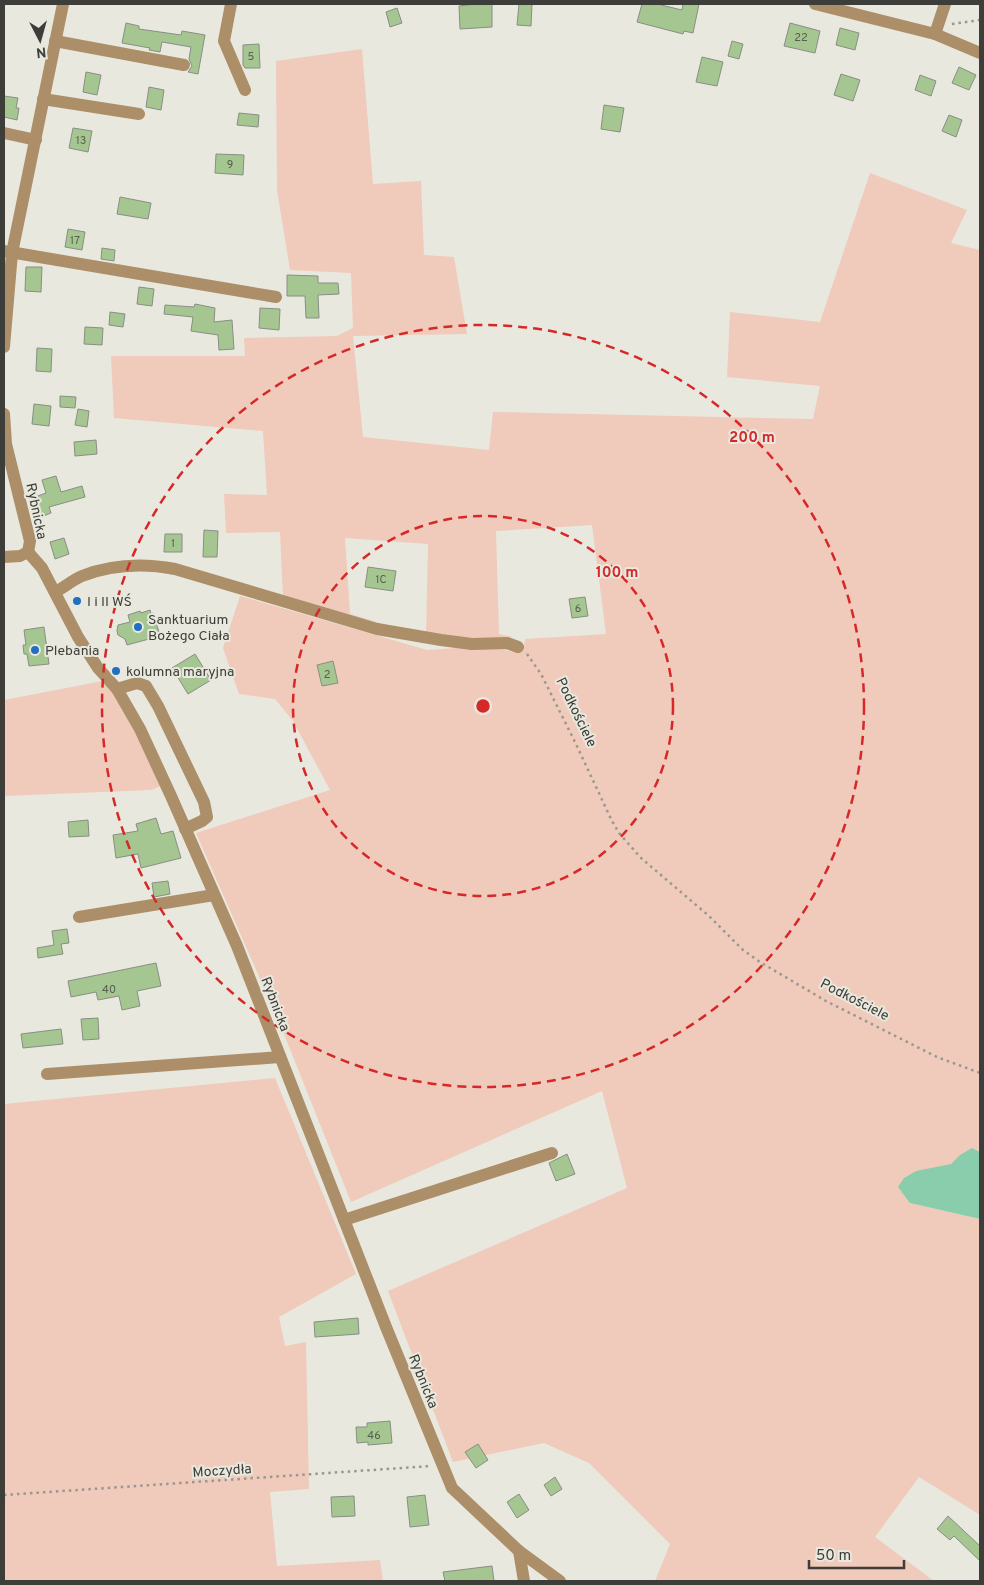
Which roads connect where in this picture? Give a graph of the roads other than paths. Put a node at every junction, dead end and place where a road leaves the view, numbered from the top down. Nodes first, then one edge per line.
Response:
1 (63, 4) edge
2 (231, 4) edge
3 (815, 4) edge
4 (945, 4) edge
5 (936, 30) junction
6 (56, 41) junction
7 (980, 53) edge
8 (184, 65) dead end
9 (245, 90) dead end
10 (43, 99) junction
11 (138, 114) dead end
12 (4, 133) edge
13 (36, 140) junction
14 (8, 252) edge
15 (276, 297) dead end
16 (4, 347) edge
17 (4, 414) edge
18 (28, 552) junction
19 (4, 556) edge
20 (55, 592) junction
21 (518, 647) road end
22 (117, 689) junction
23 (185, 828) junction
24 (214, 895) junction
25 (79, 917) dead end
26 (280, 1057) junction
27 (47, 1074) dead end
28 (552, 1153) dead end
29 (344, 1220) junction
30 (518, 1551) junction
31 (524, 1581) edge
32 (560, 1581) edge

1 - 6 street
2 - 9 street
3 - 5 street
4 - 5 street
5 - 7 street
6 - 8 street
6 - 10 street
10 - 11 street
10 - 13 street
12 - 13 street
13 - 14 street
14 - 15 street
14 - 16 street
17 - 18 street, Rybnicka
18 - 19 street
18 - 20 street, Rybnicka
20 - 21 street
20 - 22 street, Rybnicka
22 - 23 street, Rybnicka
22 - 23 street
23 - 24 street, Rybnicka
24 - 25 street
24 - 26 street, Rybnicka
26 - 27 street
26 - 29 street, Rybnicka
28 - 29 street
29 - 30 street, Rybnicka
30 - 31 street
30 - 32 street, Rybnicka

